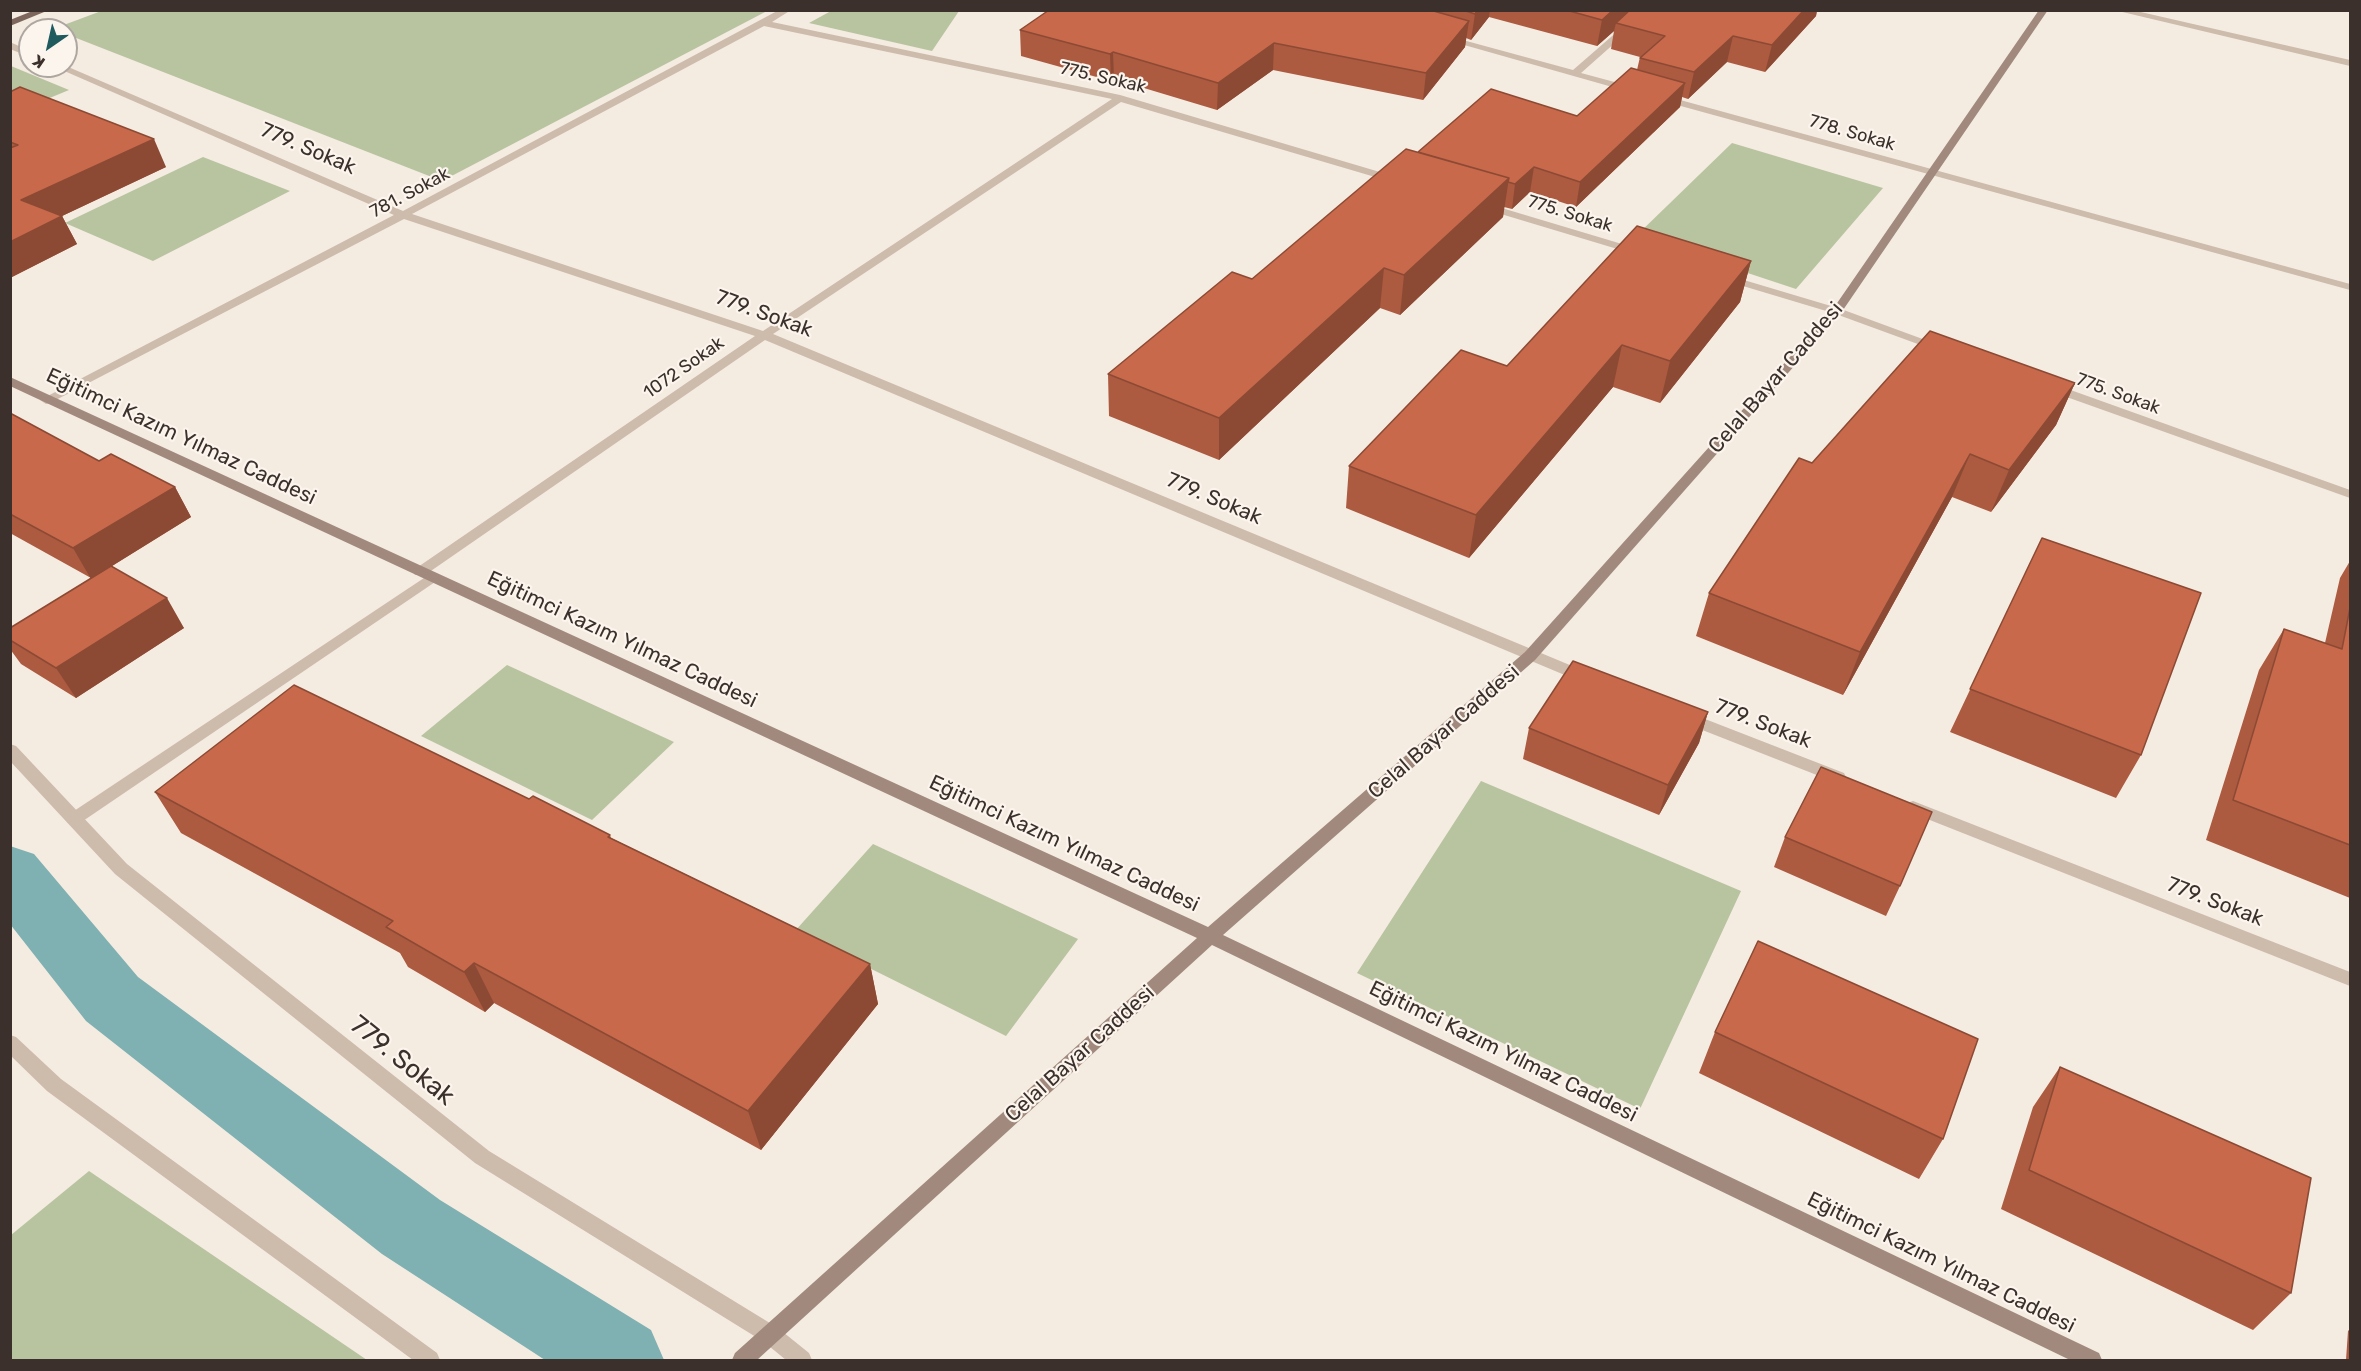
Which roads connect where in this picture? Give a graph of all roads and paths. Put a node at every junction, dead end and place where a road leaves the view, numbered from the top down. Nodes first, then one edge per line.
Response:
1 (45, 10) edge
2 (787, 10) edge
3 (1648, 10) edge
4 (2118, 10) edge
5 (2040, 11) edge
6 (10, 23) edge
7 (764, 23) junction
8 (1436, 36) edge
9 (2350, 63) edge
10 (1574, 74) junction
11 (78, 75) edge
12 (1643, 93) edge
13 (1655, 96) edge
14 (1120, 98) junction
15 (1932, 173) junction
16 (1405, 182) edge
17 (1473, 202) edge
18 (403, 215) junction
19 (1655, 257) edge
20 (1712, 274) edge
21 (2350, 287) edge
22 (1837, 311) junction
23 (764, 335) junction
24 (1949, 351) edge
25 (10, 381) edge
26 (2038, 382) edge
27 (46, 400) junction
28 (2350, 494) edge
29 (426, 575) junction
30 (1530, 656) junction
31 (1597, 682) edge
32 (1674, 713) edge
33 (10, 750) edge
34 (1852, 783) edge
35 (1896, 800) edge
36 (74, 819) junction
37 (1210, 936) junction
38 (2350, 979) edge
39 (10, 1043) edge
40 (771, 1335) junction
41 (430, 1360) edge
42 (742, 1360) edge
43 (802, 1360) edge
44 (2092, 1360) edge

1 - 6 main road
2 - 7 street, 781. Sokak
3 - 10 street
4 - 9 street
5 - 15 street, Celal Bayar Caddesi
7 - 14 street, 775. Sokak
7 - 18 street, 781. Sokak
8 - 10 street
10 - 12 street
11 - 18 street, 779. Sokak
13 - 15 street, 778. Sokak
14 - 16 street, 775. Sokak
14 - 23 street, 1072 Sokak
15 - 21 street, 778. Sokak
15 - 22 street, Celal Bayar Caddesi
17 - 19 street, 775. Sokak
18 - 23 street, 779. Sokak
18 - 27 street, 781. Sokak
20 - 22 street
22 - 24 street
22 - 30 street, Celal Bayar Caddesi
23 - 29 street, 1072 Sokak
23 - 30 street, 779. Sokak
25 - 27 street, Eğitimci Kazım Yılmaz Caddesi
26 - 28 street, 775. Sokak
27 - 29 street, Eğitimci Kazım Yılmaz Caddesi
29 - 36 street, 1072 Sokak
29 - 37 street, Eğitimci Kazım Yılmaz Caddesi
30 - 31 street, 779. Sokak
30 - 37 street, Celal Bayar Caddesi
32 - 34 street, 779. Sokak
33 - 36 street, 779. Sokak
35 - 38 street, 779. Sokak
36 - 40 street, 779. Sokak
37 - 40 street, Celal Bayar Caddesi
37 - 44 street, Eğitimci Kazım Yılmaz Caddesi
39 - 41 street
40 - 42 street, Celal Bayar Caddesi
40 - 43 street, 779. Sokak

